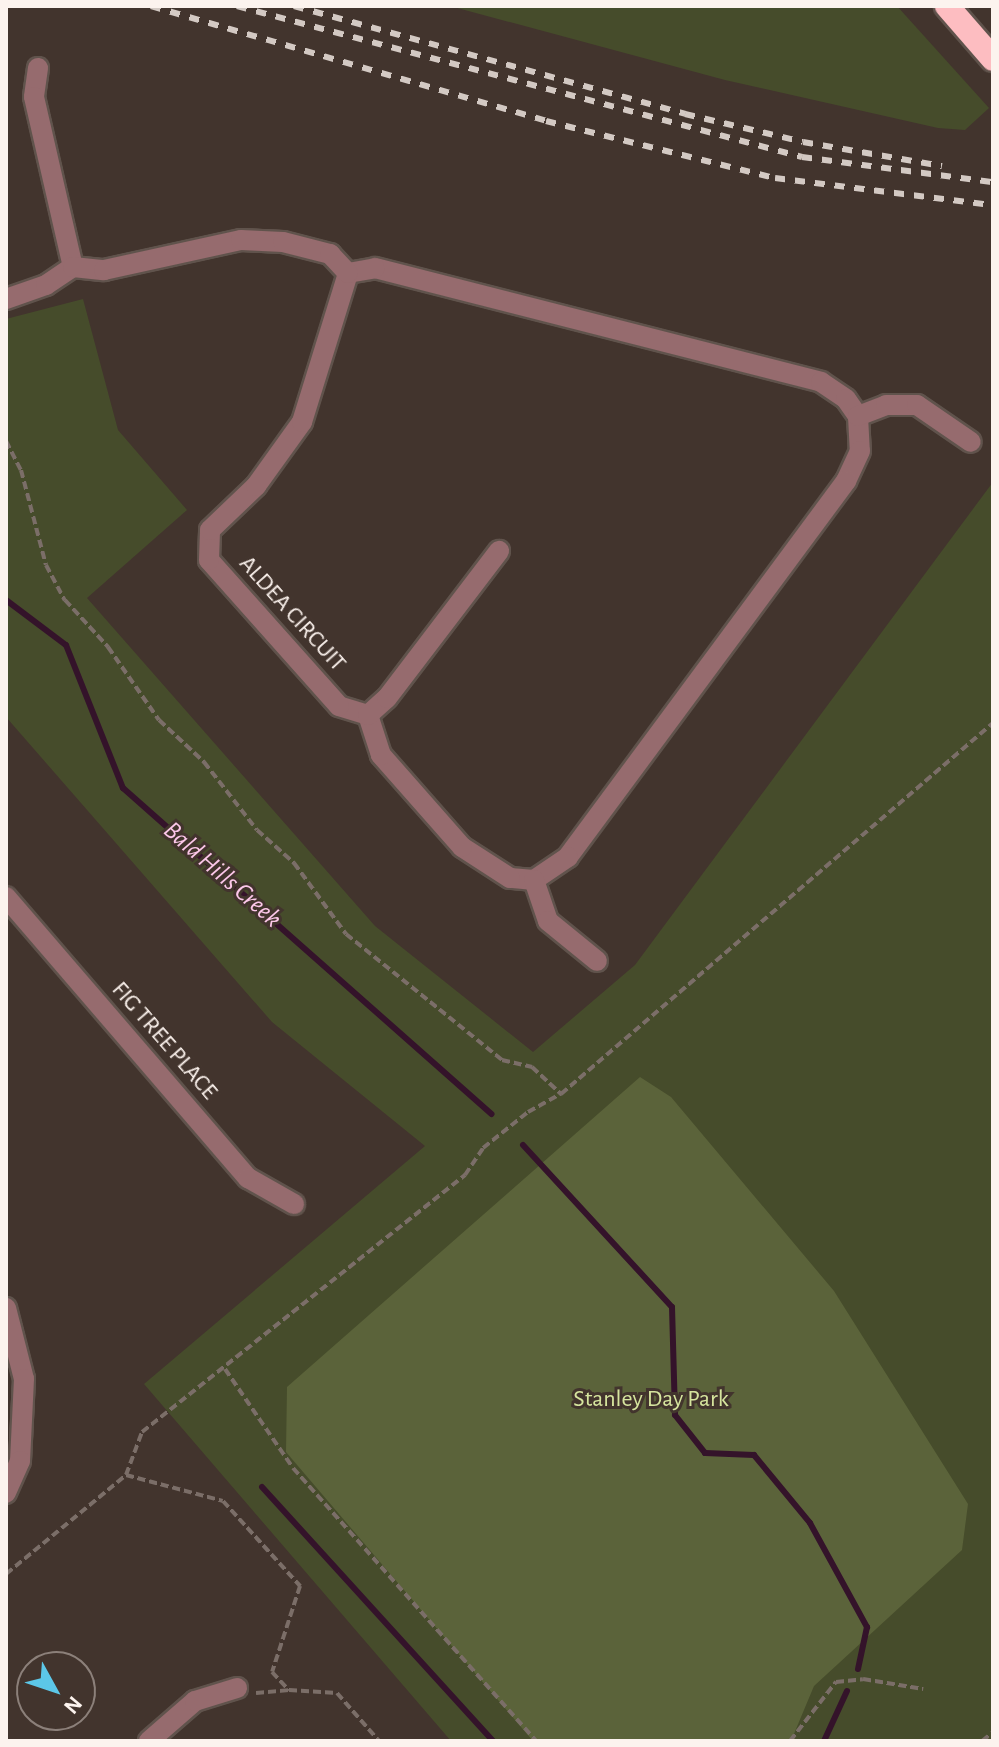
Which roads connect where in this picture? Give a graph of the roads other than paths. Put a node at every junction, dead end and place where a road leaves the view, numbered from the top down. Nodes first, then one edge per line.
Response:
1 (947, 6) edge
2 (993, 59) edge
3 (38, 68) dead end
4 (73, 267) junction
5 (348, 273) junction
6 (6, 299) edge
7 (858, 416) junction
8 (971, 442) dead end
9 (499, 551) dead end
10 (368, 715) junction
11 (534, 880) junction
12 (6, 897) edge
13 (597, 961) dead end
14 (294, 1204) dead end
15 (6, 1308) edge
16 (6, 1493) edge
17 (237, 1688) road end
18 (149, 1741) edge

1 - 2 highway
3 - 4 street
4 - 5 street
4 - 6 street
5 - 7 street
5 - 10 street, ALDEA CIRCUIT
7 - 8 street
7 - 11 street
9 - 10 street
10 - 11 street
11 - 13 street
12 - 14 street, FIG TREE PLACE
15 - 16 street
17 - 18 street

